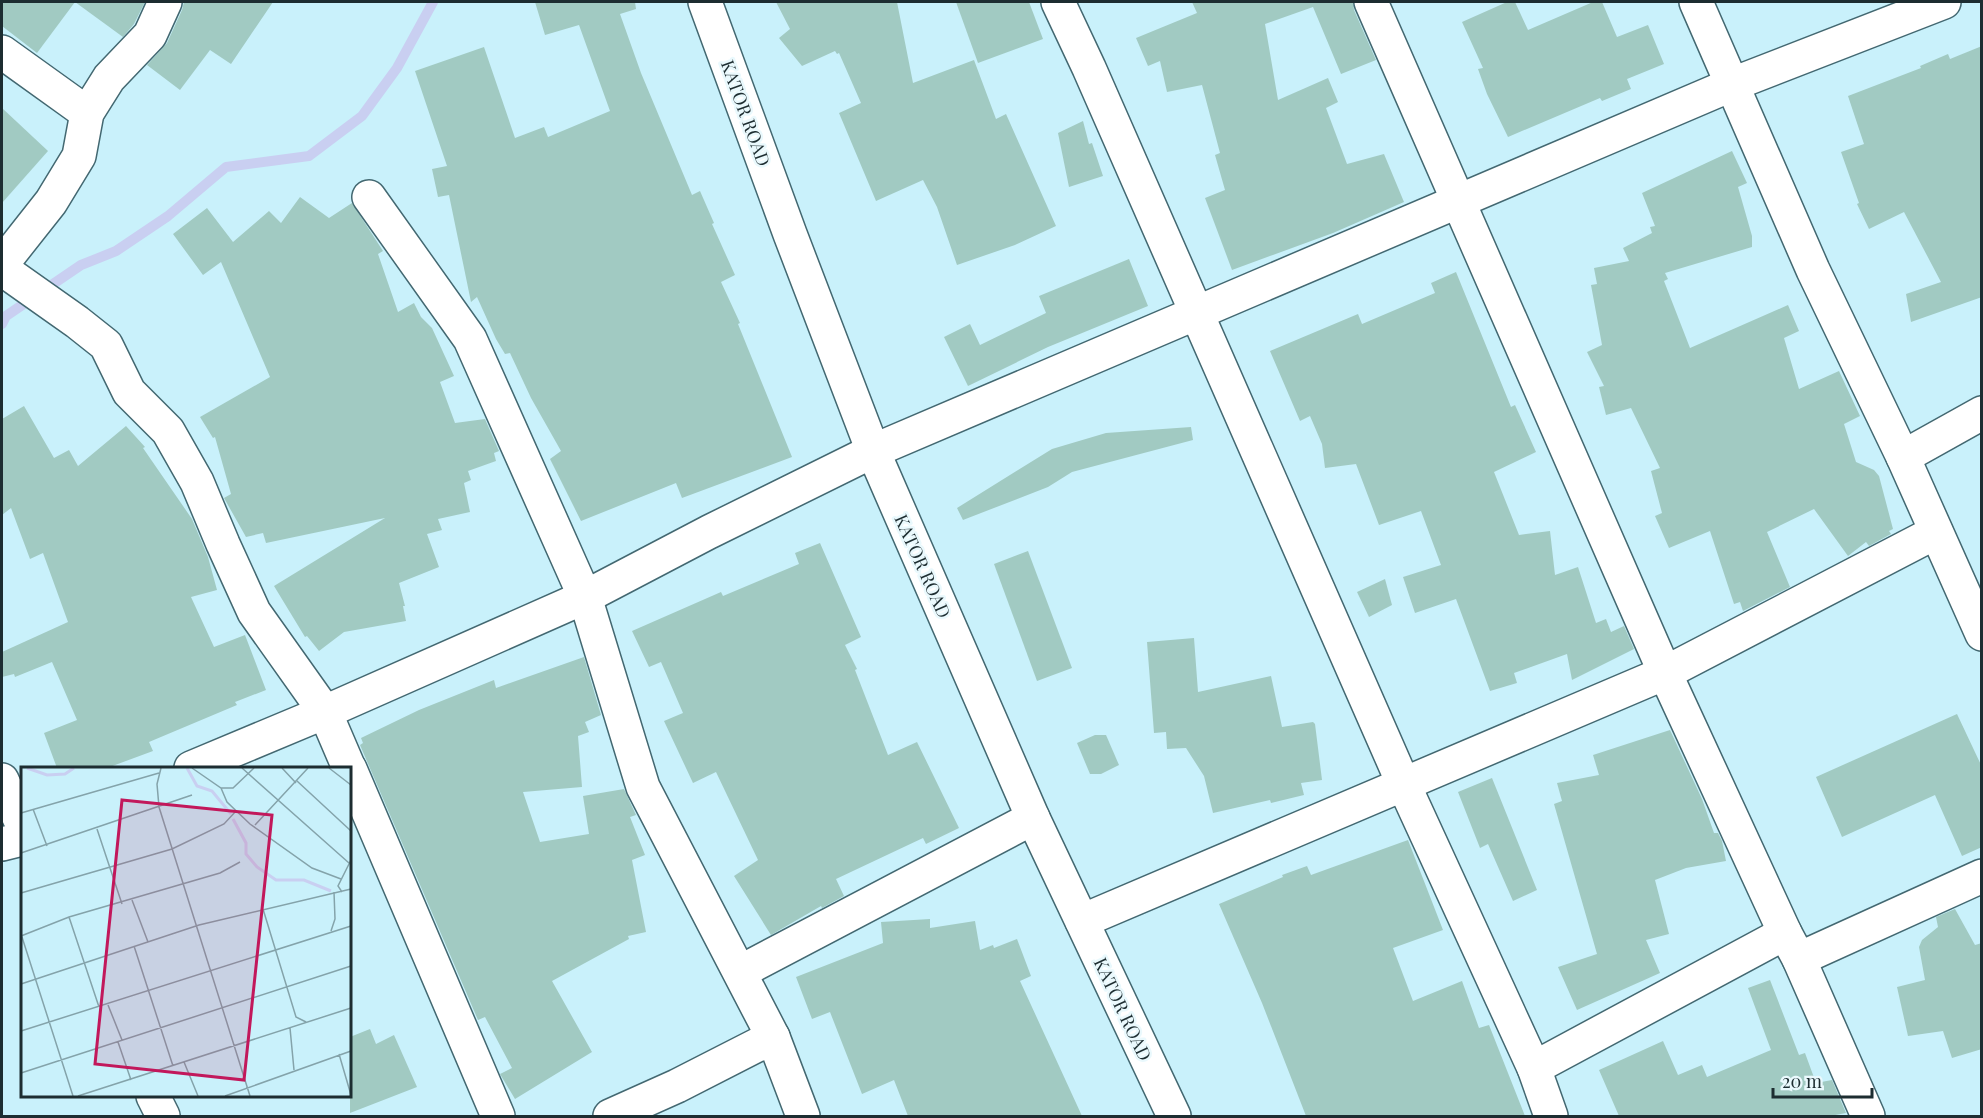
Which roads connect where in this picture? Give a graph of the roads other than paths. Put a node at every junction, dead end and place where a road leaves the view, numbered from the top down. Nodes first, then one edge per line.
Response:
1 (165, 2) edge
2 (705, 2) edge
3 (1058, 2) edge
4 (1371, 2) edge
5 (1696, 2) edge
6 (1944, 2) edge
7 (2, 52) edge
8 (1732, 84) junction
9 (87, 113) junction
10 (369, 197) dead end
11 (1457, 202) junction
12 (2, 264) edge
13 (2, 269) edge
14 (1195, 312) junction
15 (1982, 413) edge
16 (873, 451) junction
17 (1903, 457) junction
18 (1936, 532) junction
19 (585, 597) junction
20 (1982, 634) edge
21 (1665, 673) junction
22 (325, 712) junction
23 (193, 767) edge
24 (348, 767) edge
25 (351, 774) edge
26 (2, 780) edge
27 (1403, 783) junction
28 (1034, 818) junction
29 (21, 822) edge
30 (21, 839) edge
31 (2, 844) edge
32 (1982, 876) edge
33 (1082, 921) junction
34 (1792, 946) junction
35 (740, 972) junction
36 (773, 1037) junction
37 (1534, 1068) junction
38 (154, 1097) edge
39 (163, 1116) edge
40 (498, 1116) edge
41 (610, 1116) edge
42 (803, 1116) edge
43 (1174, 1116) edge
44 (1551, 1116) edge
45 (1868, 1116) edge

1 - 9 street
2 - 16 street, KATOR ROAD
3 - 14 street
4 - 11 street
5 - 8 street
6 - 8 street
7 - 9 street
8 - 11 street
8 - 17 street
9 - 12 street
10 - 19 street
11 - 14 street
11 - 21 street
13 - 22 street
14 - 16 street
14 - 27 street
15 - 17 street
16 - 19 street
16 - 28 street, KATOR ROAD
17 - 18 street
18 - 20 street
18 - 21 street
19 - 22 street
19 - 35 street
21 - 27 street
21 - 34 street
22 - 23 street
22 - 24 street
25 - 40 street
26 - 29 street
27 - 33 street
27 - 37 street
28 - 33 street, KATOR ROAD
28 - 35 street
30 - 31 street
32 - 34 street
33 - 43 street, KATOR ROAD
34 - 37 street
34 - 45 street
35 - 36 street
36 - 41 street
36 - 42 street
37 - 44 street
38 - 39 street

